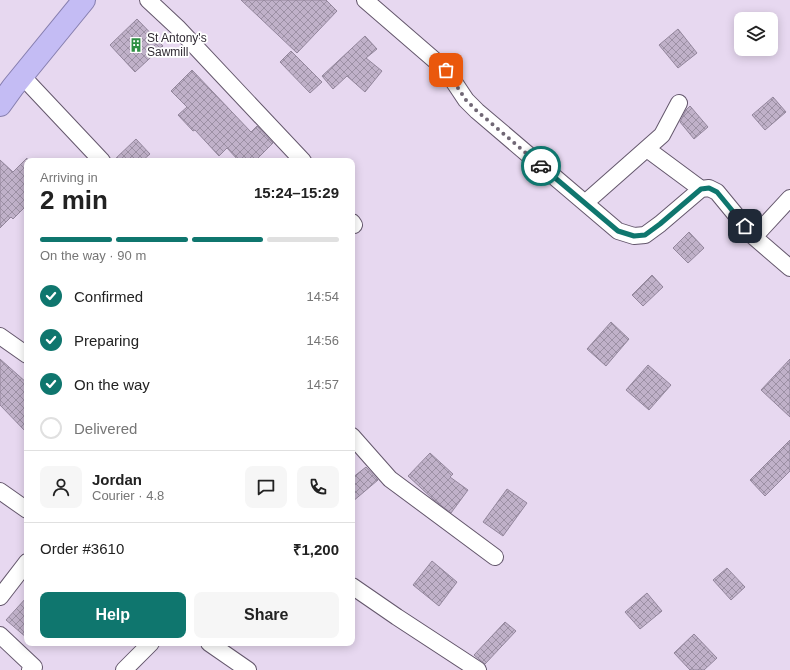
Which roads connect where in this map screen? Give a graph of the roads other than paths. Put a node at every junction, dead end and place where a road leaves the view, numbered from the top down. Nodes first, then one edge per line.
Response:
1 (84, 0) edge
2 (148, 0) edge
3 (365, 0) edge
4 (22, 76) junction
5 (679, 103) dead end
6 (0, 105) edge
7 (647, 149) junction
8 (99, 158) edge
9 (300, 158) edge
10 (701, 189) junction
11 (790, 198) edge
12 (585, 203) junction
13 (754, 237) junction
14 (790, 268) edge
15 (0, 336) edge
16 (24, 353) edge
17 (355, 439) edge
18 (0, 491) edge
19 (24, 508) edge
20 (495, 557) dead end
21 (24, 566) edge
22 (355, 588) edge
23 (0, 597) edge
24 (0, 635) edge
25 (148, 646) edge
26 (213, 646) edge
27 (34, 669) edge
28 (124, 670) edge
29 (248, 670) edge
30 (478, 670) edge

1 - 4 highway
2 - 9 street
3 - 12 street
4 - 6 highway
4 - 8 street
5 - 7 street
7 - 10 street
7 - 12 street
10 - 12 street
10 - 13 street
11 - 13 street
13 - 14 street
15 - 16 street
17 - 20 street
18 - 19 street
21 - 23 street
22 - 30 street
24 - 27 street
25 - 28 street
26 - 29 street

